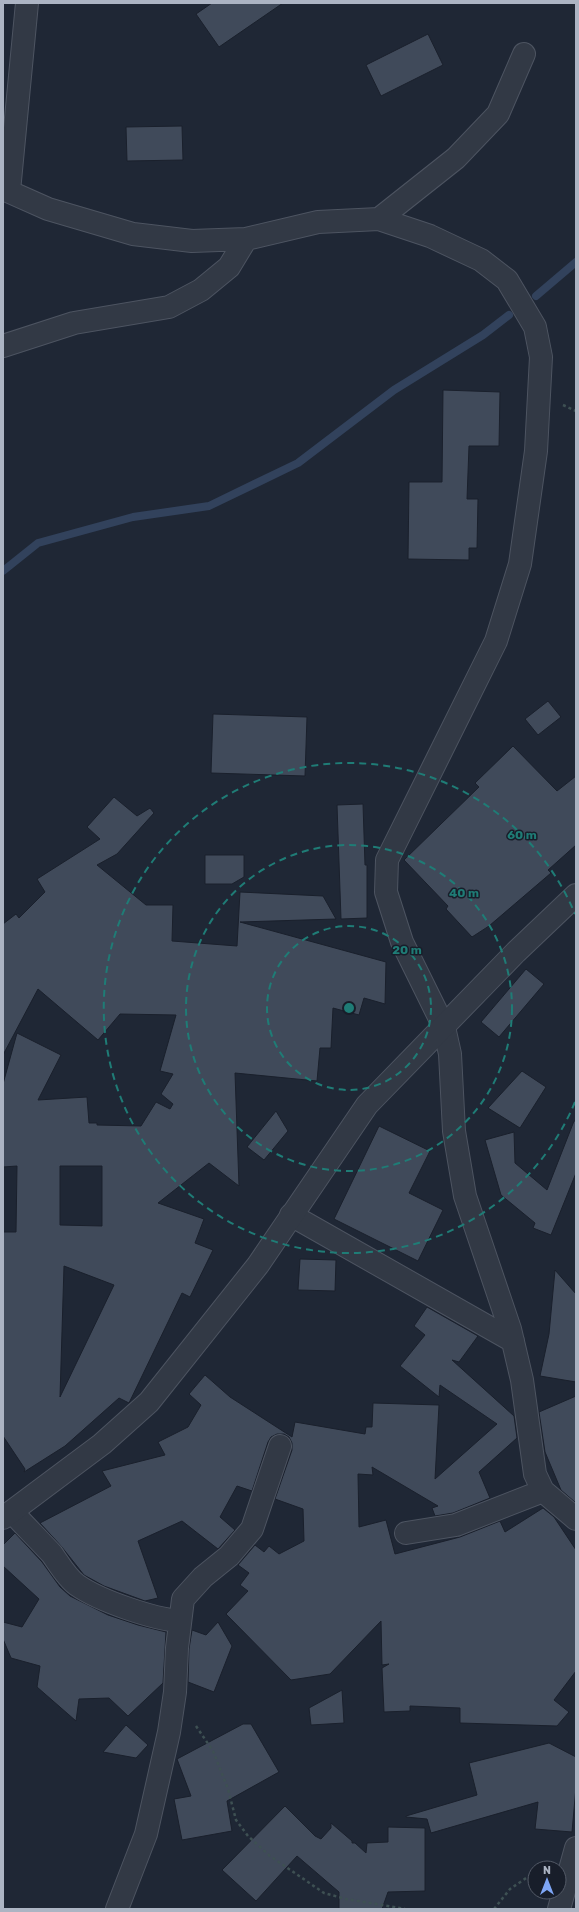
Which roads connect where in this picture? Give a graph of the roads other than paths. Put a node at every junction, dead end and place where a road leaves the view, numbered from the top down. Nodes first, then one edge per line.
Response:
1 (27, 3) edge
2 (524, 54) dead end
3 (6, 190) edge
4 (379, 219) junction
5 (246, 239) junction
6 (3, 346) edge
7 (576, 895) edge
8 (444, 1027) junction
9 (291, 1214) junction
10 (513, 1341) junction
11 (280, 1446) dead end
12 (543, 1491) junction
13 (7, 1515) edge
14 (576, 1519) edge
15 (406, 1533) dead end
16 (180, 1621) junction
17 (576, 1848) edge
18 (117, 1909) edge
19 (559, 1909) edge

1 - 3 street
2 - 4 street
3 - 5 street
4 - 5 street
4 - 8 street
5 - 6 street
7 - 8 street
8 - 9 street
8 - 10 street
9 - 10 street
9 - 13 street
10 - 12 street
11 - 16 street
12 - 14 street
12 - 15 street
13 - 16 street
16 - 18 street
17 - 19 street

